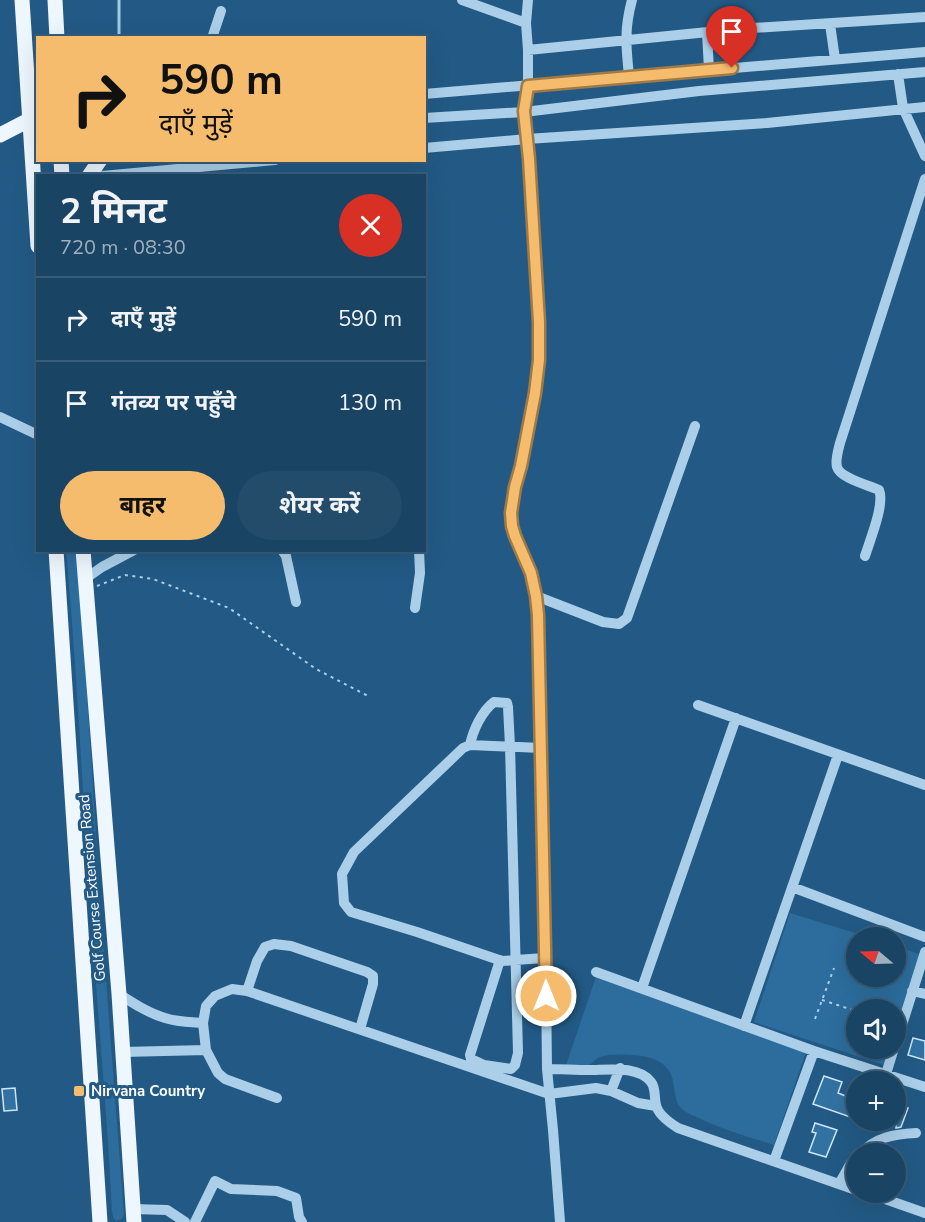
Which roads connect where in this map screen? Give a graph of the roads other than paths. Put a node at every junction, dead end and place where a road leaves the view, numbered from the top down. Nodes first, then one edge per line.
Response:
1 (22, 0) edge
2 (54, 0) edge
3 (462, 0) edge
4 (528, 0) edge
5 (633, 0) edge
6 (220, 12) dead end
7 (925, 16) edge
8 (526, 23) junction
9 (830, 24) junction
10 (707, 32) junction
11 (57, 36) edge
12 (213, 36) edge
13 (625, 41) junction
14 (528, 50) junction
15 (925, 52) edge
16 (835, 59) junction
17 (709, 70) junction
18 (925, 72) edge
19 (898, 74) junction
20 (629, 76) junction
21 (528, 86) junction
22 (426, 94) edge
23 (925, 107) edge
24 (903, 108) junction
25 (524, 111) junction
26 (29, 115) junction
27 (426, 118) edge
28 (0, 123) edge
29 (0, 135) edge
30 (527, 139) junction
31 (426, 148) edge
32 (925, 156) edge
33 (253, 162) edge
34 (124, 174) edge
35 (925, 179) edge
36 (36, 217) edge
37 (0, 417) edge
38 (695, 426) dead end
39 (36, 434) edge
40 (56, 552) edge
41 (83, 552) edge
42 (130, 552) edge
43 (283, 552) edge
44 (419, 552) edge
45 (865, 556) dead end
46 (85, 584) junction
47 (536, 596) junction
48 (296, 602) dead end
49 (415, 608) dead end
50 (698, 705) dead end
51 (736, 718) junction
52 (470, 745) junction
53 (510, 746) junction
54 (541, 748) junction
55 (838, 755) junction
56 (925, 785) edge
57 (792, 887) junction
58 (925, 937) edge
59 (925, 952) edge
60 (545, 958) junction
61 (500, 960) junction
62 (515, 960) junction
63 (596, 972) dead end
64 (642, 988) junction
65 (247, 991) junction
66 (912, 991) junction
67 (119, 994) junction
68 (925, 994) edge
69 (906, 1010) edge
70 (203, 1023) junction
71 (744, 1026) junction
72 (360, 1029) junction
73 (206, 1050) junction
74 (814, 1050) junction
75 (123, 1052) junction
76 (620, 1068) junction
77 (547, 1069) junction
78 (877, 1071) edge
79 (906, 1081) edge
80 (925, 1087) edge
81 (611, 1091) junction
82 (549, 1094) junction
83 (278, 1098) dead end
84 (656, 1106) junction
85 (916, 1133) dead end
86 (875, 1143) edge
87 (774, 1161) junction
88 (846, 1172) edge
89 (839, 1184) junction
90 (846, 1186) edge
91 (895, 1203) edge
92 (925, 1214) edge
93 (133, 1216) edge
94 (183, 1221) edge
95 (100, 1222) edge
96 (195, 1222) edge
97 (302, 1222) edge
98 (560, 1222) edge

1 - 26 main road
2 - 11 main road
3 - 8 street
4 - 8 street
5 - 13 street
6 - 12 street
7 - 9 street
8 - 14 street
9 - 10 street
9 - 16 street
10 - 13 street
10 - 17 street
13 - 14 street
13 - 20 street
14 - 21 street
15 - 16 street
16 - 17 street
17 - 20 street
18 - 19 street
19 - 24 street
19 - 25 street
20 - 21 street
21 - 22 street
21 - 25 street
23 - 24 street
24 - 30 street
24 - 32 street
25 - 27 street
25 - 30 street
26 - 28 main road
26 - 29 main road
26 - 36 main road
30 - 31 street
30 - 47 street
33 - 34 street
35 - 45 street
37 - 39 street
38 - 47 street
40 - 95 main road, Golf Course Extension Road
41 - 46 main road, Golf Course Extension Road
42 - 46 street
43 - 48 street
44 - 49 street
46 - 67 main road, Golf Course Extension Road
47 - 54 street
50 - 51 street
51 - 55 street
51 - 64 street
52 - 53 street
52 - 53 street
52 - 61 street
53 - 54 street
53 - 62 street
54 - 60 street
55 - 56 street
55 - 57 street
57 - 58 street
57 - 71 street
59 - 66 street
60 - 62 street
60 - 77 street
61 - 62 street
61 - 62 street
63 - 64 street
64 - 71 street
65 - 70 street
65 - 72 street
65 - 72 street
66 - 68 street
66 - 69 street
67 - 70 street
67 - 75 main road, Golf Course Extension Road
70 - 73 street
71 - 74 street
72 - 82 street
73 - 75 street
73 - 83 street
74 - 78 street
74 - 87 street
75 - 93 main road, Golf Course Extension Road
76 - 77 street
76 - 81 street
76 - 84 street
77 - 82 street
79 - 80 street
81 - 82 street
81 - 84 street
82 - 98 street
84 - 87 street
85 - 86 street
87 - 89 street
88 - 89 street
89 - 90 street
91 - 92 street
93 - 94 street
96 - 97 street

